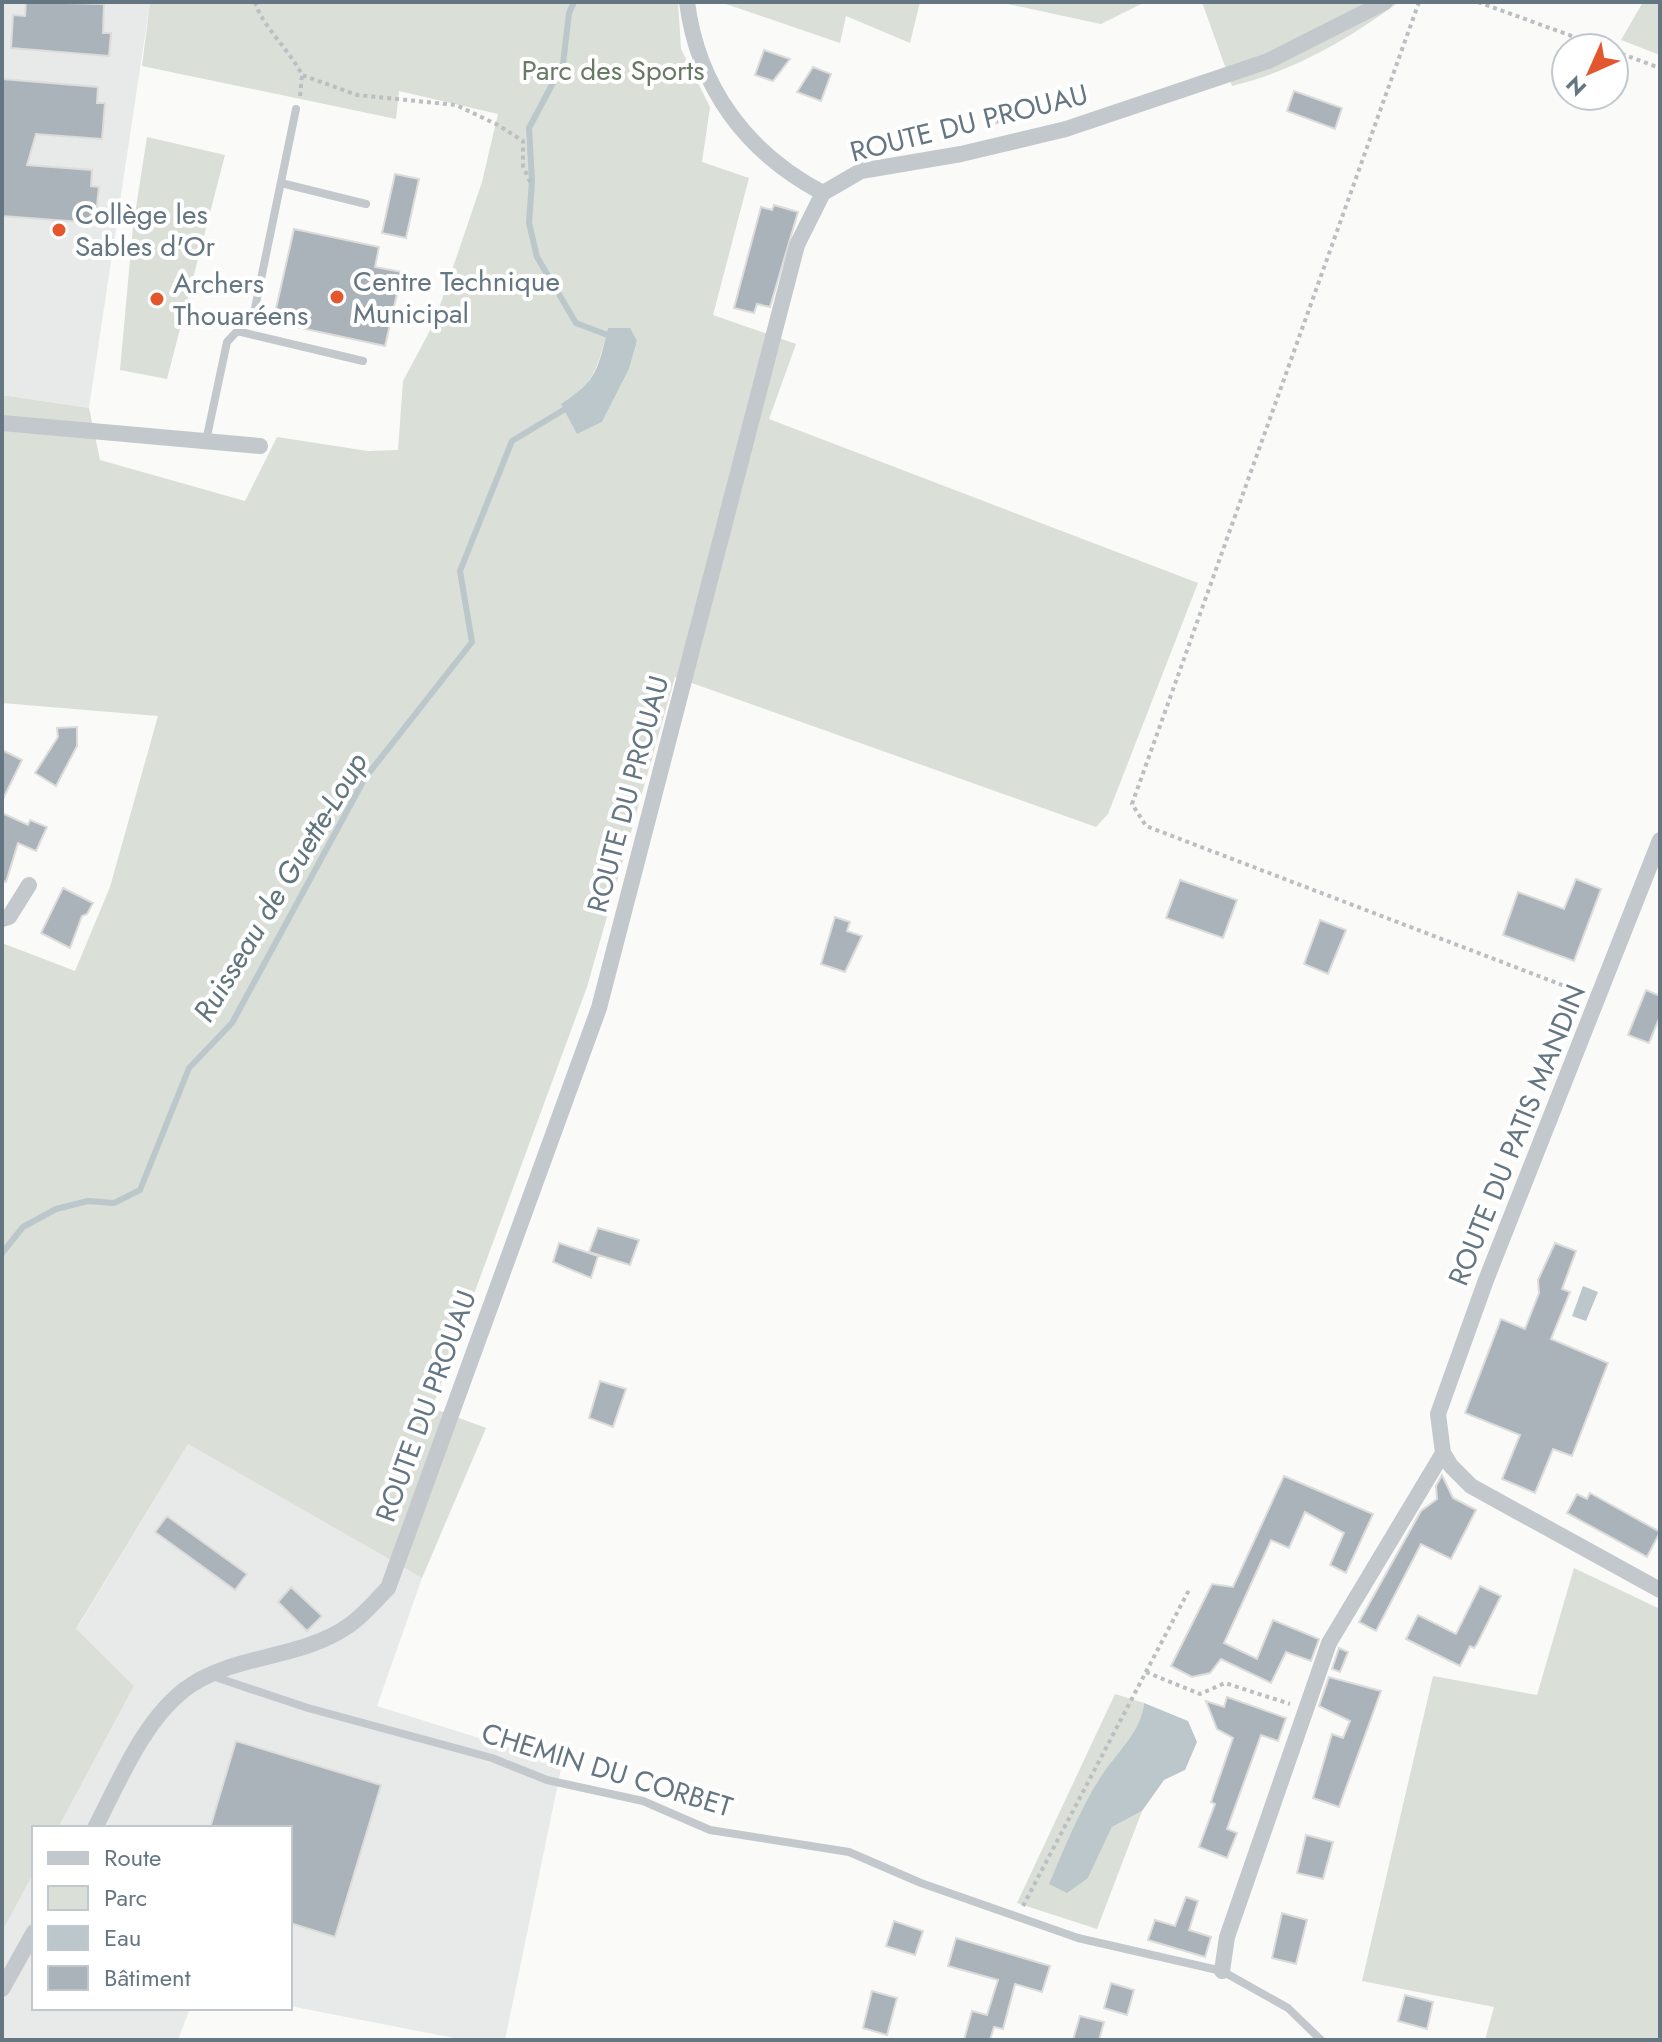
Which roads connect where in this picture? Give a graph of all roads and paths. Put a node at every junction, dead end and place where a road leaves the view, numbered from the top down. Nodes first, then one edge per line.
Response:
1 (255, 2) edge
2 (687, 2) edge
3 (1385, 2) edge
4 (1419, 2) edge
5 (1478, 2) edge
6 (1561, 32) edge
7 (1630, 57) edge
8 (1660, 68) edge
9 (302, 75) junction
10 (296, 109) joint
11 (530, 182) dead end
12 (281, 183) junction
13 (823, 193) junction
14 (366, 204) dead end
15 (237, 331) junction
16 (363, 361) dead end
17 (2, 423) edge
18 (206, 441) junction
19 (260, 446) dead end
20 (1660, 840) edge
21 (29, 885) dead end
22 (2, 919) edge
23 (1598, 999) junction
24 (1443, 1453) junction
25 (1189, 1590) dead end
26 (1660, 1590) edge
27 (1146, 1672) junction
28 (208, 1674) junction
29 (1306, 1709) junction
30 (96, 1826) edge
31 (1017, 1917) junction
32 (32, 1936) edge
33 (1222, 1971) junction
34 (2, 1989) edge
35 (1321, 2040) edge

1 - 9 path
2 - 13 street
3 - 13 street, ROUTE DU PROUAU
4 - 23 path
5 - 6 path
7 - 8 path
9 - 10 path
9 - 11 path
10 - 12 lane
12 - 14 lane
12 - 15 lane
13 - 28 street, ROUTE DU PROUAU
15 - 16 lane
15 - 18 lane
17 - 18 street
18 - 19 street
20 - 23 street, ROUTE DU PATIS MANDIN
21 - 22 street
23 - 24 street, ROUTE DU PATIS MANDIN
24 - 26 street
24 - 29 street
25 - 27 path
27 - 29 path
27 - 31 path
28 - 30 street, ROUTE DU PROUAU
28 - 31 lane, CHEMIN DU CORBET
29 - 33 street
31 - 33 lane, CHEMIN DU CORBET
32 - 34 street
33 - 35 lane, CHEMIN DU CORBET

